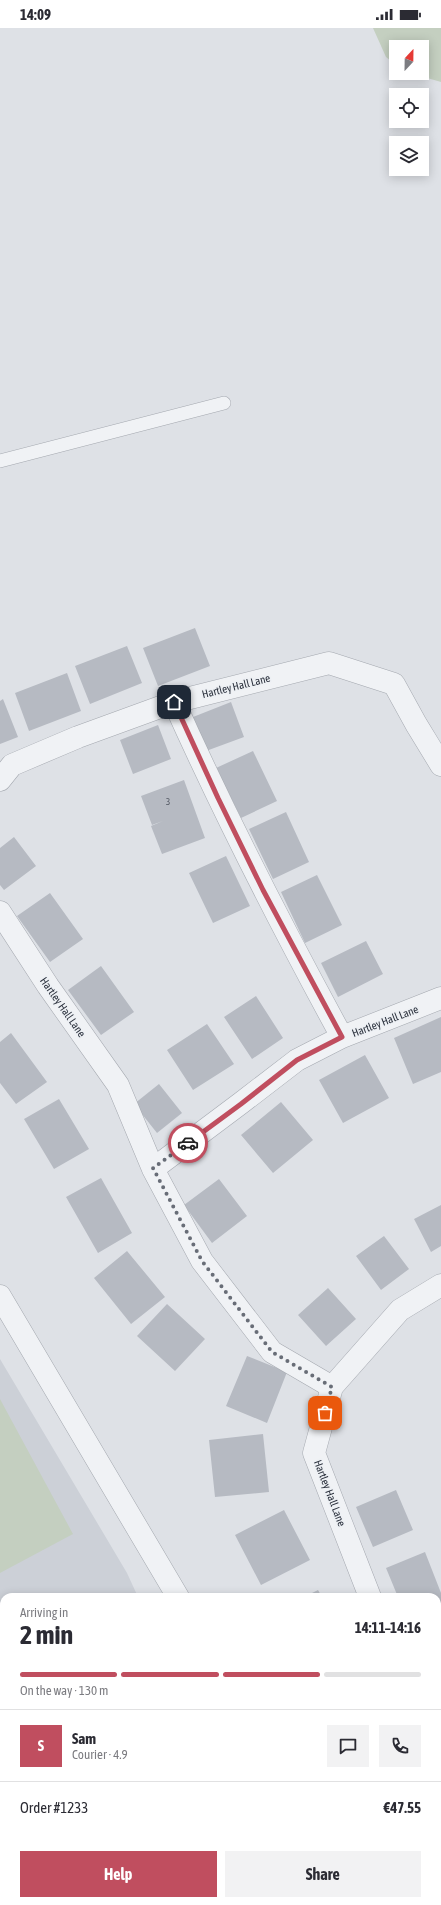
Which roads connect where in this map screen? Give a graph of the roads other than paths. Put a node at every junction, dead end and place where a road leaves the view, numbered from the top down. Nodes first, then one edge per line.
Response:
1 (224, 403) dead end
2 (0, 461) edge
3 (174, 702) junction
4 (441, 764) edge
5 (0, 780) edge
6 (0, 912) edge
7 (441, 998) edge
8 (342, 1037) junction
9 (153, 1168) junction
10 (441, 1285) edge
11 (0, 1296) edge
12 (332, 1387) junction
13 (176, 1593) edge
14 (368, 1593) edge

1 - 2 lane
3 - 4 street, Hartley Hall Lane
3 - 5 street, Hartley Hall Lane
3 - 8 street
6 - 9 street, Hartley Hall Lane
7 - 8 street, Hartley Hall Lane
8 - 9 street, Hartley Hall Lane
9 - 12 street, Hartley Hall Lane
10 - 12 street
11 - 13 street
12 - 14 street, Hartley Hall Lane

